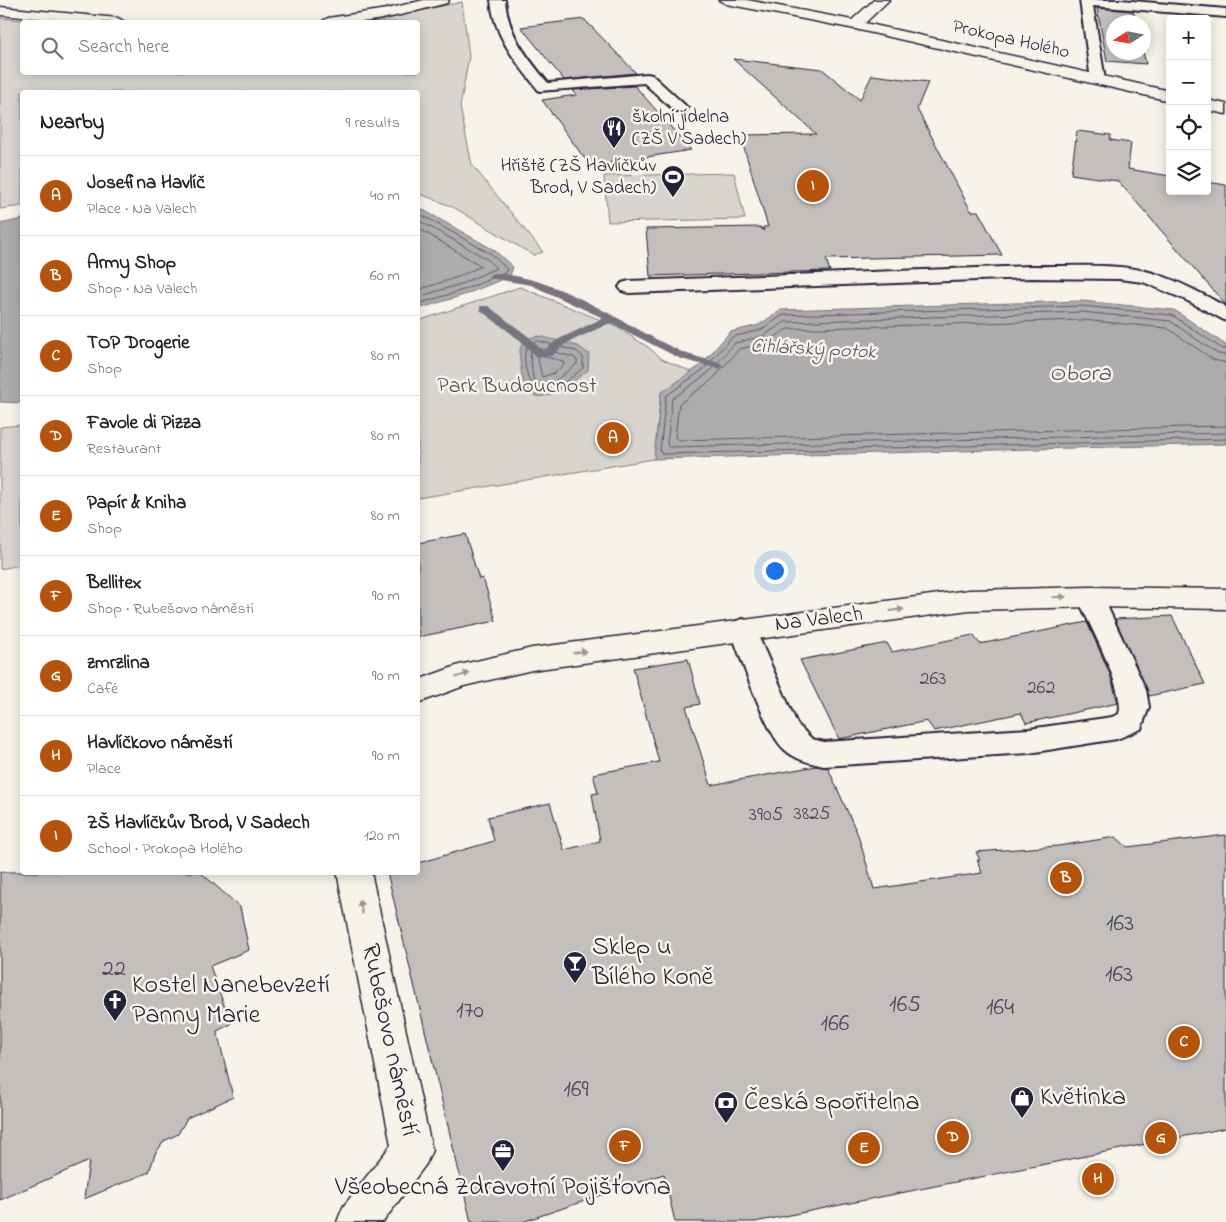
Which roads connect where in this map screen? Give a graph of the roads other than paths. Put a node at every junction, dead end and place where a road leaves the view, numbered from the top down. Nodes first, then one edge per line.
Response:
1 (11, 0) edge
2 (442, 0) edge
3 (498, 0) edge
4 (726, 0) edge
5 (882, 0) edge
6 (0, 6) edge
7 (0, 11) edge
8 (1226, 13) edge
9 (97, 20) edge
10 (341, 20) edge
11 (855, 25) junction
12 (1098, 80) junction
13 (1166, 95) edge
14 (1211, 106) edge
15 (680, 108) dead end
16 (1226, 109) edge
17 (629, 287) dead end
18 (1226, 315) edge
19 (1090, 597) junction
20 (1226, 598) edge
21 (743, 629) junction
22 (420, 691) edge
23 (355, 875) edge
24 (358, 1222) edge

1 - 6 street
2 - 10 street
3 - 15 lane
4 - 11 street, Prokopa Holého
5 - 11 street
7 - 9 street
8 - 12 lane
11 - 12 street, Prokopa Holého
12 - 13 street, Prokopa Holého
14 - 16 street
17 - 18 lane
19 - 20 street, Na Valech
21 -> 19 street, Na Valech
19 - 21 lane
22 -> 21 street, Na Valech
24 -> 23 street, Rubešovo náměstí

